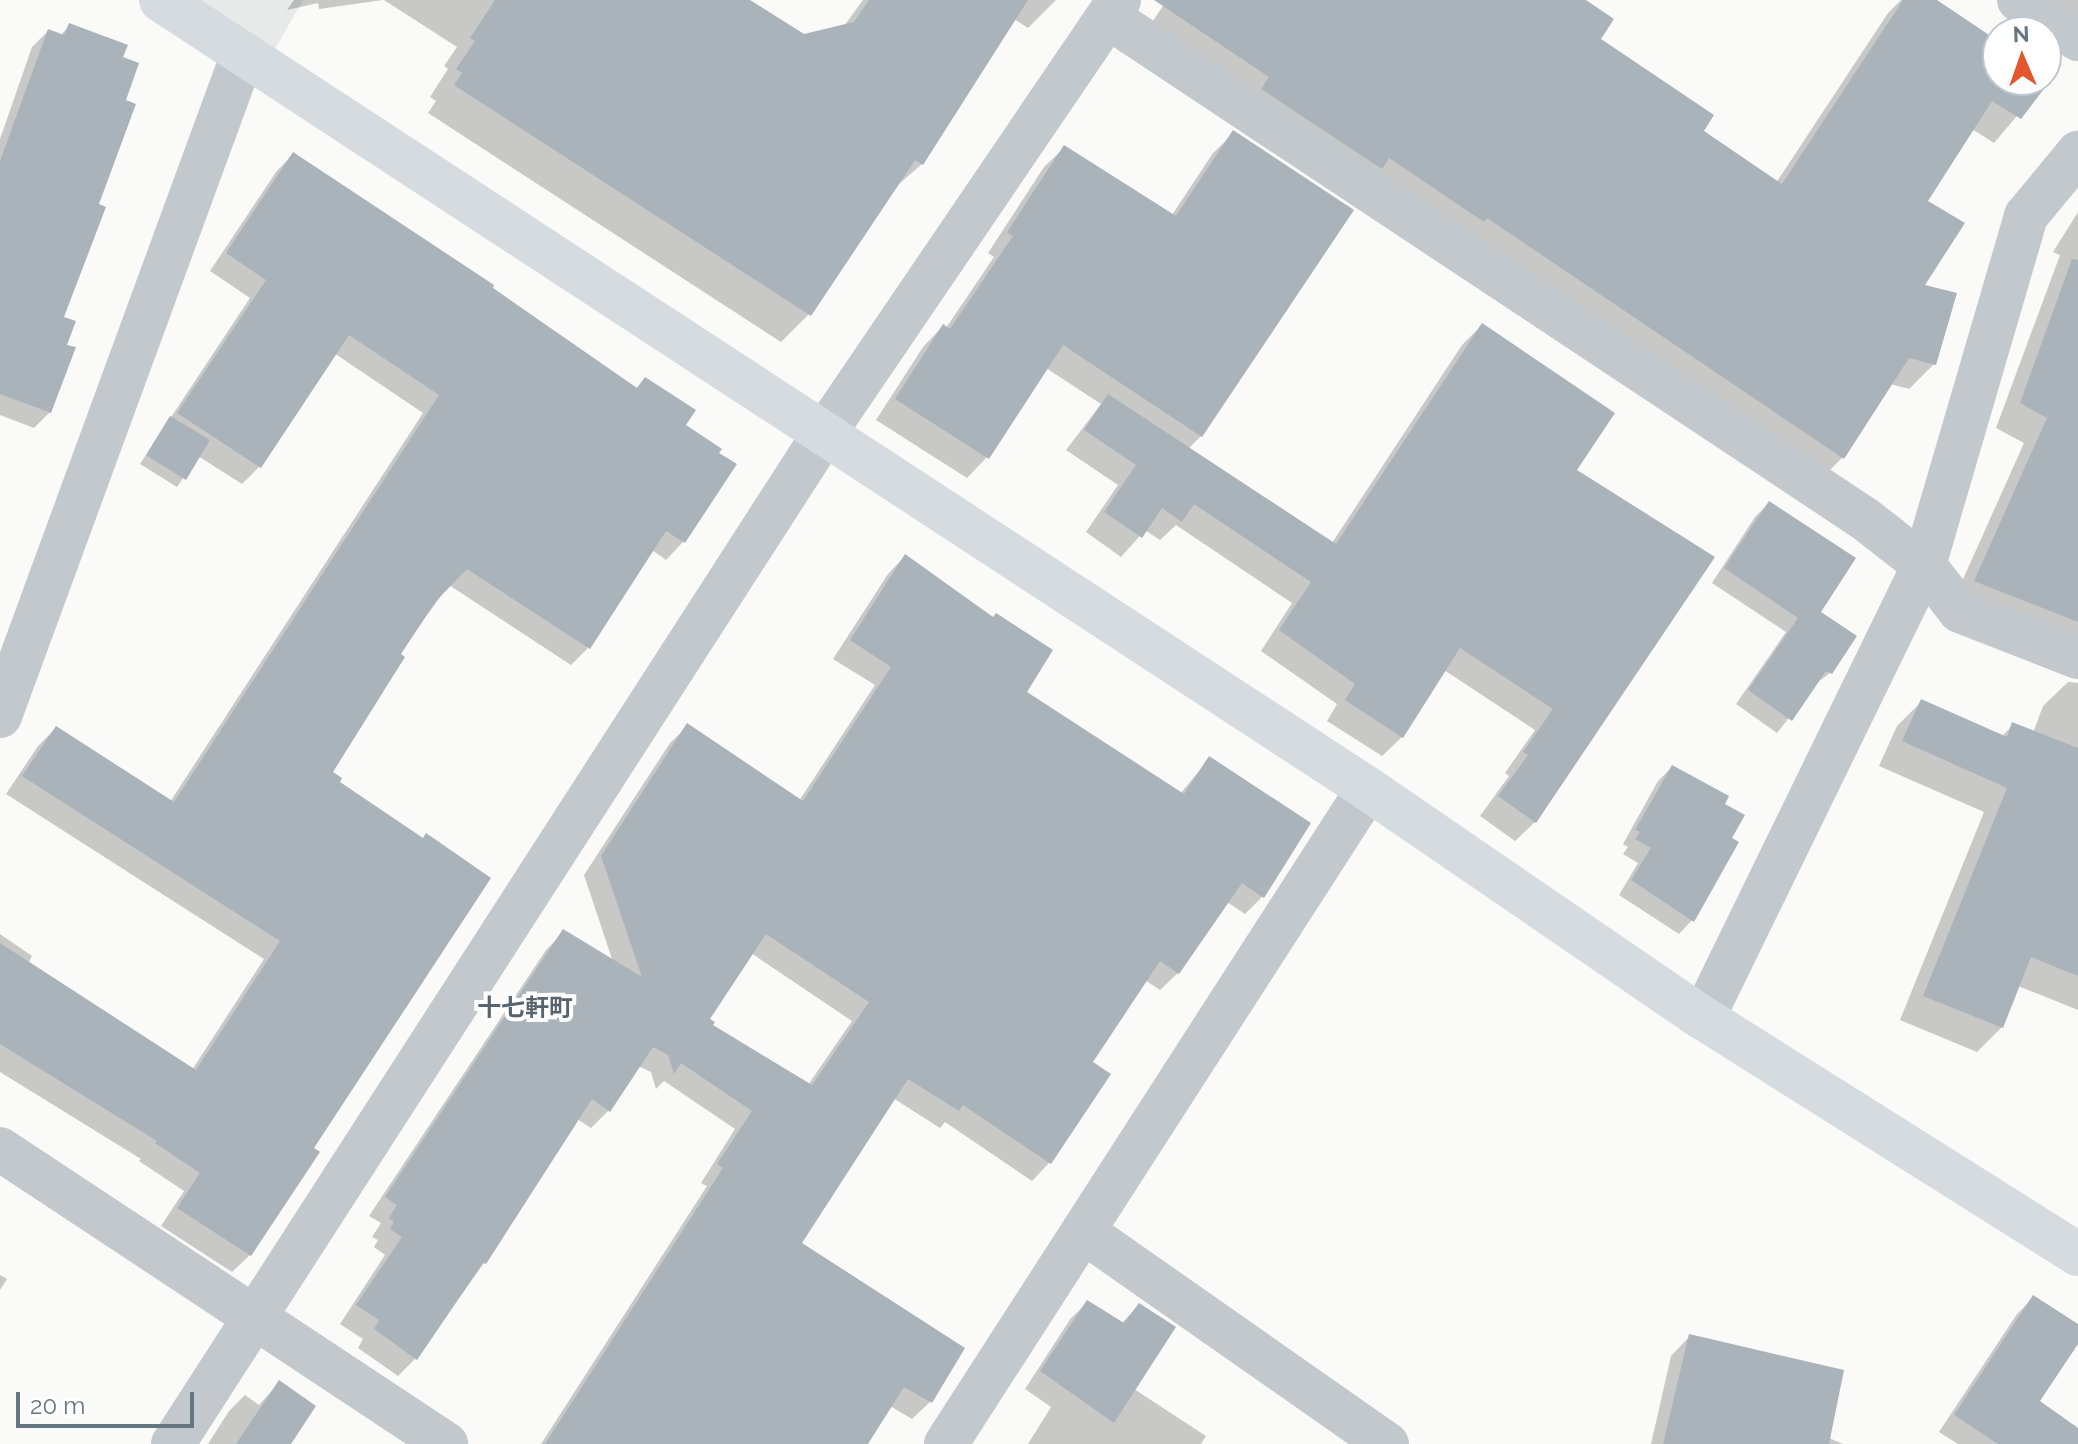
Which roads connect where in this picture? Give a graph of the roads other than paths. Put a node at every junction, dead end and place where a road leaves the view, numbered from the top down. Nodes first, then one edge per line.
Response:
1 (161, 0) edge
2 (2019, 0) edge
3 (1113, 9) edge
4 (2078, 39) edge
5 (243, 54) junction
6 (2078, 153) edge
7 (824, 434) junction
8 (1924, 565) junction
9 (2078, 657) edge
10 (0, 716) edge
11 (1368, 789) junction
12 (1703, 1018) junction
13 (0, 1149) edge
14 (1084, 1232) junction
15 (2078, 1254) edge
16 (255, 1319) junction
17 (173, 1444) edge
18 (446, 1444) edge
19 (946, 1444) edge
20 (1387, 1444) edge

1 - 5 street
2 - 4 street
3 - 7 street
3 - 8 street
5 - 7 street
5 - 10 street
6 - 8 street
7 - 11 street
7 - 16 street
8 - 9 street
8 - 12 street
11 - 12 street
11 - 14 street
12 - 15 street
13 - 16 street
14 - 19 street
14 - 20 street
16 - 17 street
16 - 18 street

